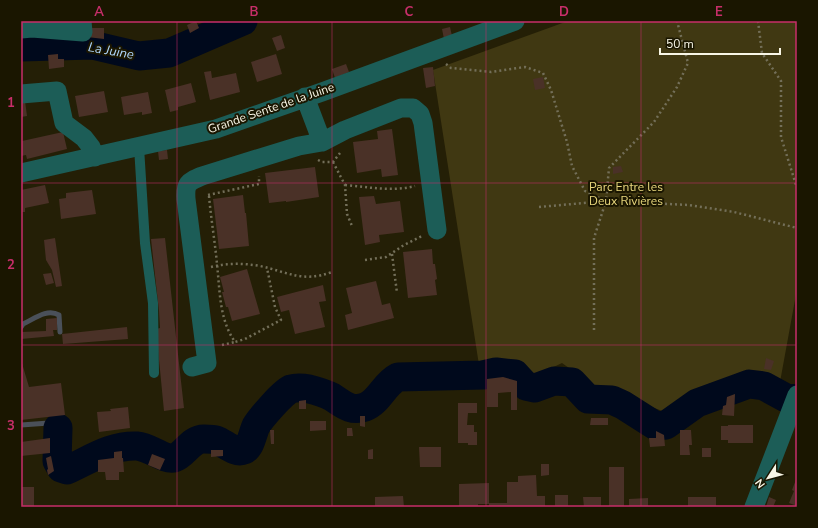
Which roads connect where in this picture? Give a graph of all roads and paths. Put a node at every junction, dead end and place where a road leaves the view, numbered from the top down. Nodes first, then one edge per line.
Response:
1 (514, 21) edge
2 (677, 21) edge
3 (758, 21) edge
4 (82, 27) edge
5 (21, 29) edge
6 (428, 52) junction
7 (21, 94) edge
8 (305, 97) junction
9 (322, 142) junction
10 (139, 147) junction
11 (95, 157) junction
12 (333, 162) dead end
13 (21, 173) edge
14 (431, 183) junction
15 (345, 185) junction
16 (797, 188) edge
17 (208, 196) dead end
18 (606, 201) junction
19 (538, 207) dead end
20 (352, 226) dead end
21 (797, 228) edge
22 (437, 230) joint
23 (392, 254) junction
24 (365, 260) dead end
25 (218, 266) junction
26 (267, 268) junction
27 (195, 271) junction
28 (332, 272) dead end
29 (397, 293) dead end
30 (594, 330) dead end
31 (192, 367) dead end
32 (154, 373) dead end
33 (797, 395) edge
34 (754, 507) edge

1 - 6 street, Grande Sente de la Juine
2 - 18 path
3 - 16 path
4 - 5 street
6 - 8 street, Grande Sente de la Juine
6 - 18 path
7 - 11 street
8 - 9 street
8 - 10 street, Grande Sente de la Juine
9 - 14 street
9 - 27 street
10 - 11 street, Grande Sente de la Juine
10 - 32 lane
11 - 13 street, Grande Sente de la Juine
12 - 15 path
14 - 15 path
14 - 22 street
15 - 20 path
17 - 25 path
18 - 19 path
18 - 21 path
18 - 30 path
22 - 23 path
23 - 24 path
23 - 29 path
25 - 26 path
25 - 26 path
25 - 27 path
26 - 28 path
27 - 31 street
33 - 34 street

